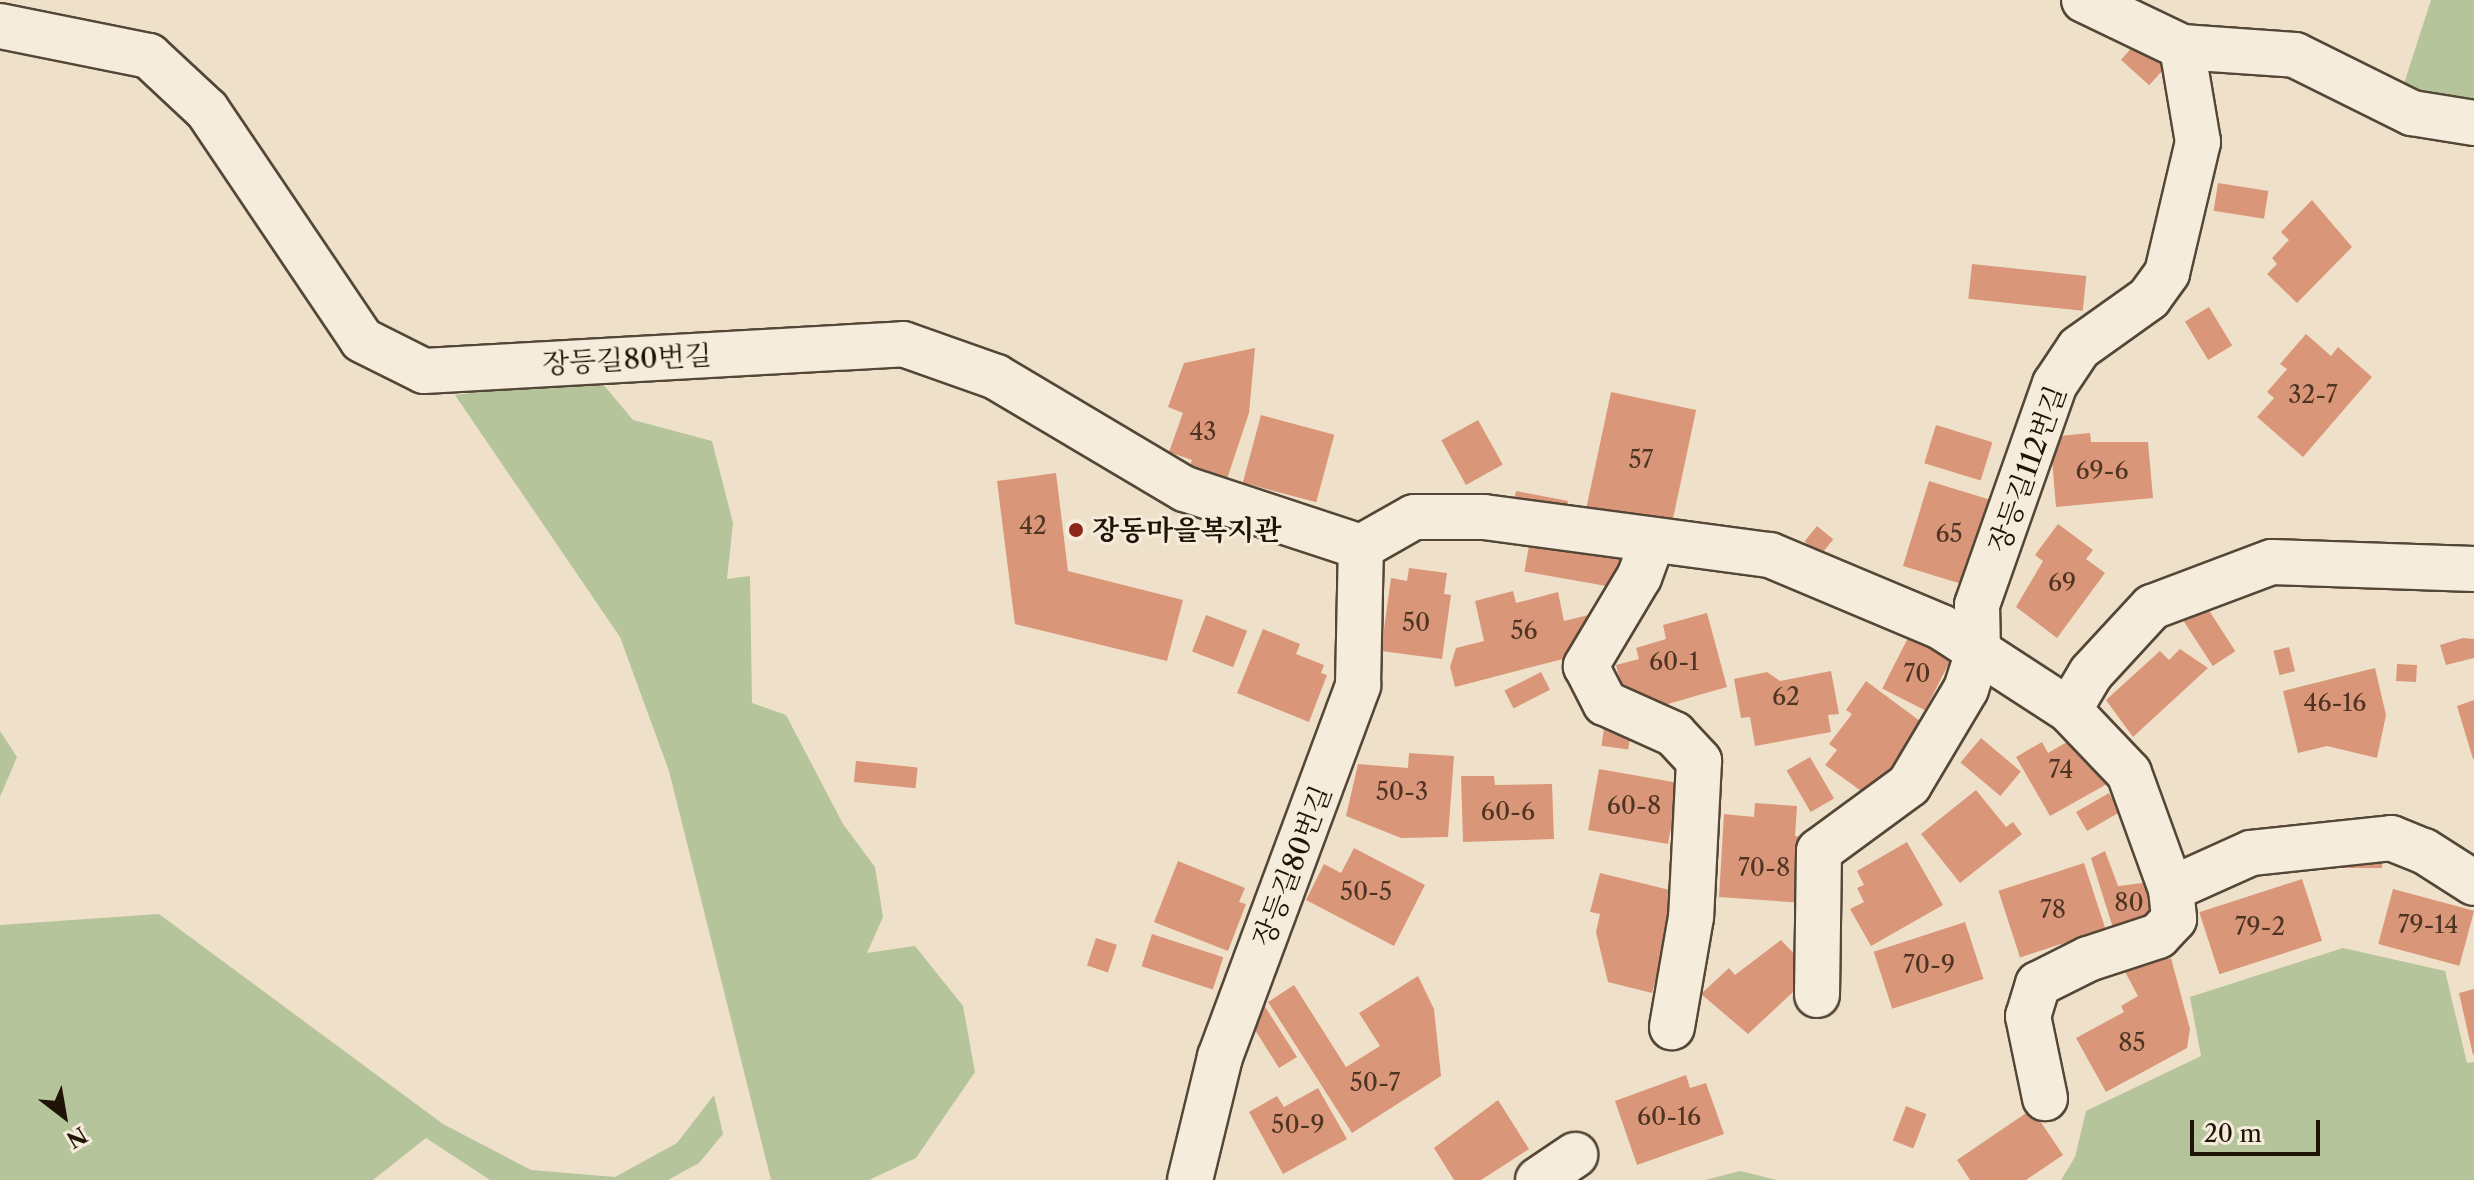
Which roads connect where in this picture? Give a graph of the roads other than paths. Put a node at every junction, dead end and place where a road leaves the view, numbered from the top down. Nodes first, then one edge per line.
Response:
1 (2084, 0) edge
2 (0, 26) edge
3 (2182, 47) junction
4 (2474, 123) edge
5 (1652, 542) junction
6 (1361, 547) junction
7 (2474, 569) edge
8 (1978, 652) junction
9 (2069, 710) junction
10 (2474, 883) edge
11 (2171, 889) junction
12 (1817, 995) dead end
13 (1672, 1027) dead end
14 (2045, 1098) dead end
15 (1575, 1155) dead end
16 (1190, 1180) edge
17 (1538, 1180) edge

1 - 3 street
2 - 6 street, 장등길80번길
3 - 4 street
3 - 8 street, 장등길112번길
5 - 6 street
5 - 8 street
5 - 13 street
6 - 16 street, 장등길80번길
7 - 9 street
8 - 9 street
8 - 12 street
9 - 11 street
10 - 11 street
11 - 14 street
15 - 17 street

